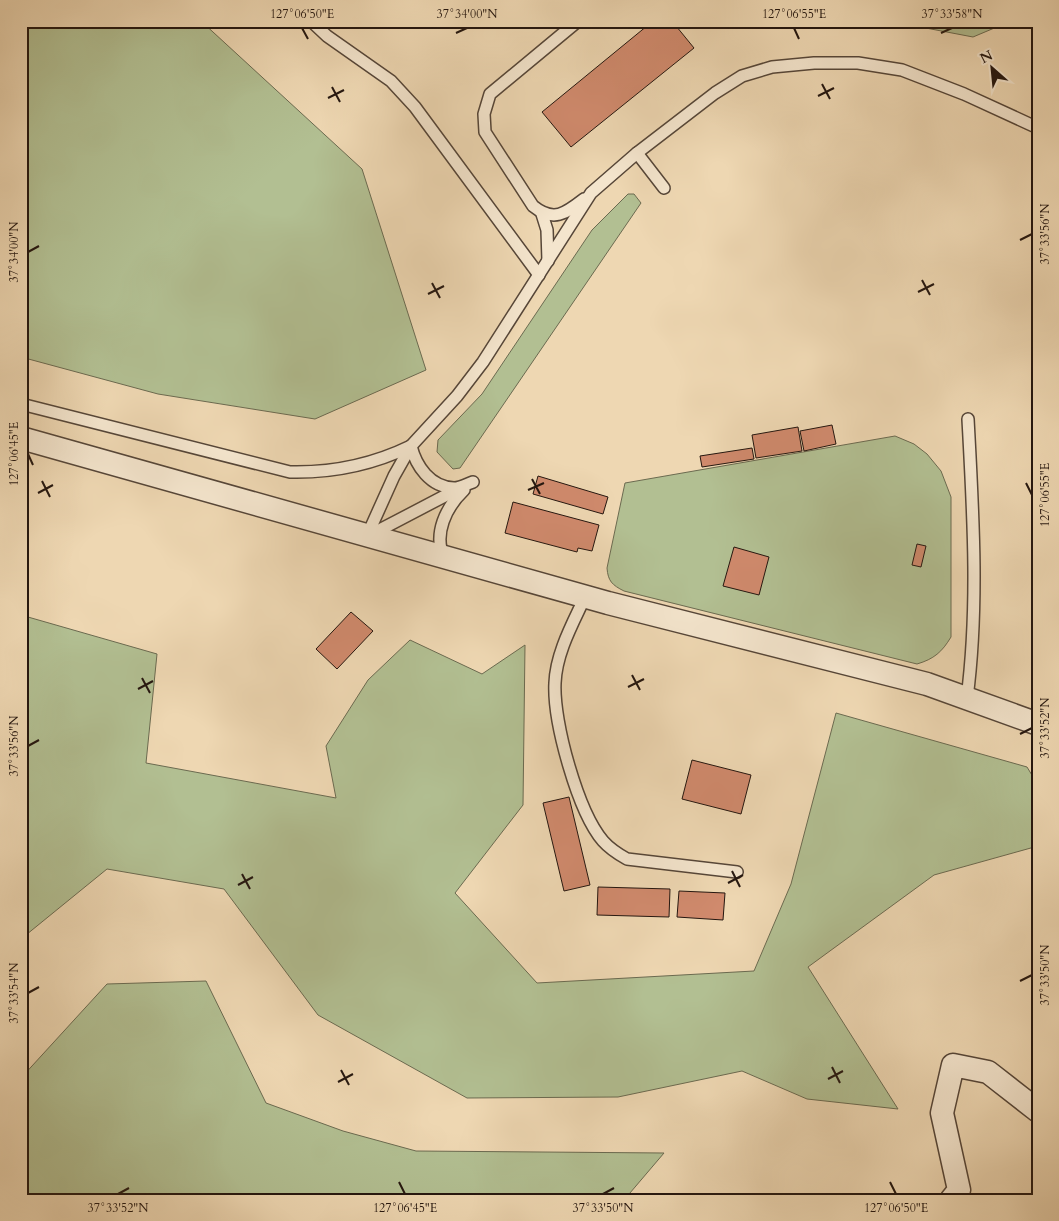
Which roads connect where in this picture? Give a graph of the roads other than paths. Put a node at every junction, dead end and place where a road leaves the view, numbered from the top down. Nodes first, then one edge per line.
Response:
1 (311, 21) edge
2 (578, 21) edge
3 (1038, 128) edge
4 (637, 152) junction
5 (664, 188) dead end
6 (591, 193) junction
7 (542, 214) junction
8 (548, 261) junction
9 (539, 275) junction
10 (21, 404) edge
11 (968, 419) dead end
12 (21, 438) edge
13 (411, 446) junction
14 (473, 482) junction
15 (367, 536) junction
16 (444, 558) junction
17 (585, 597) junction
18 (966, 698) junction
19 (1038, 724) edge
20 (737, 872) dead end
21 (1038, 1111) edge
22 (951, 1200) edge

1 - 9 lane
2 - 7 lane
3 - 4 lane
4 - 5 lane
4 - 6 lane
6 - 7 lane
6 - 8 lane
7 - 8 lane
8 - 9 lane
9 - 13 lane
10 - 13 lane
11 - 18 lane
12 - 15 street
13 - 14 lane
13 - 15 lane
14 - 15 lane
14 - 16 lane
15 - 16 street
16 - 17 street
17 - 18 street
17 - 20 lane
18 - 19 street
21 - 22 street

